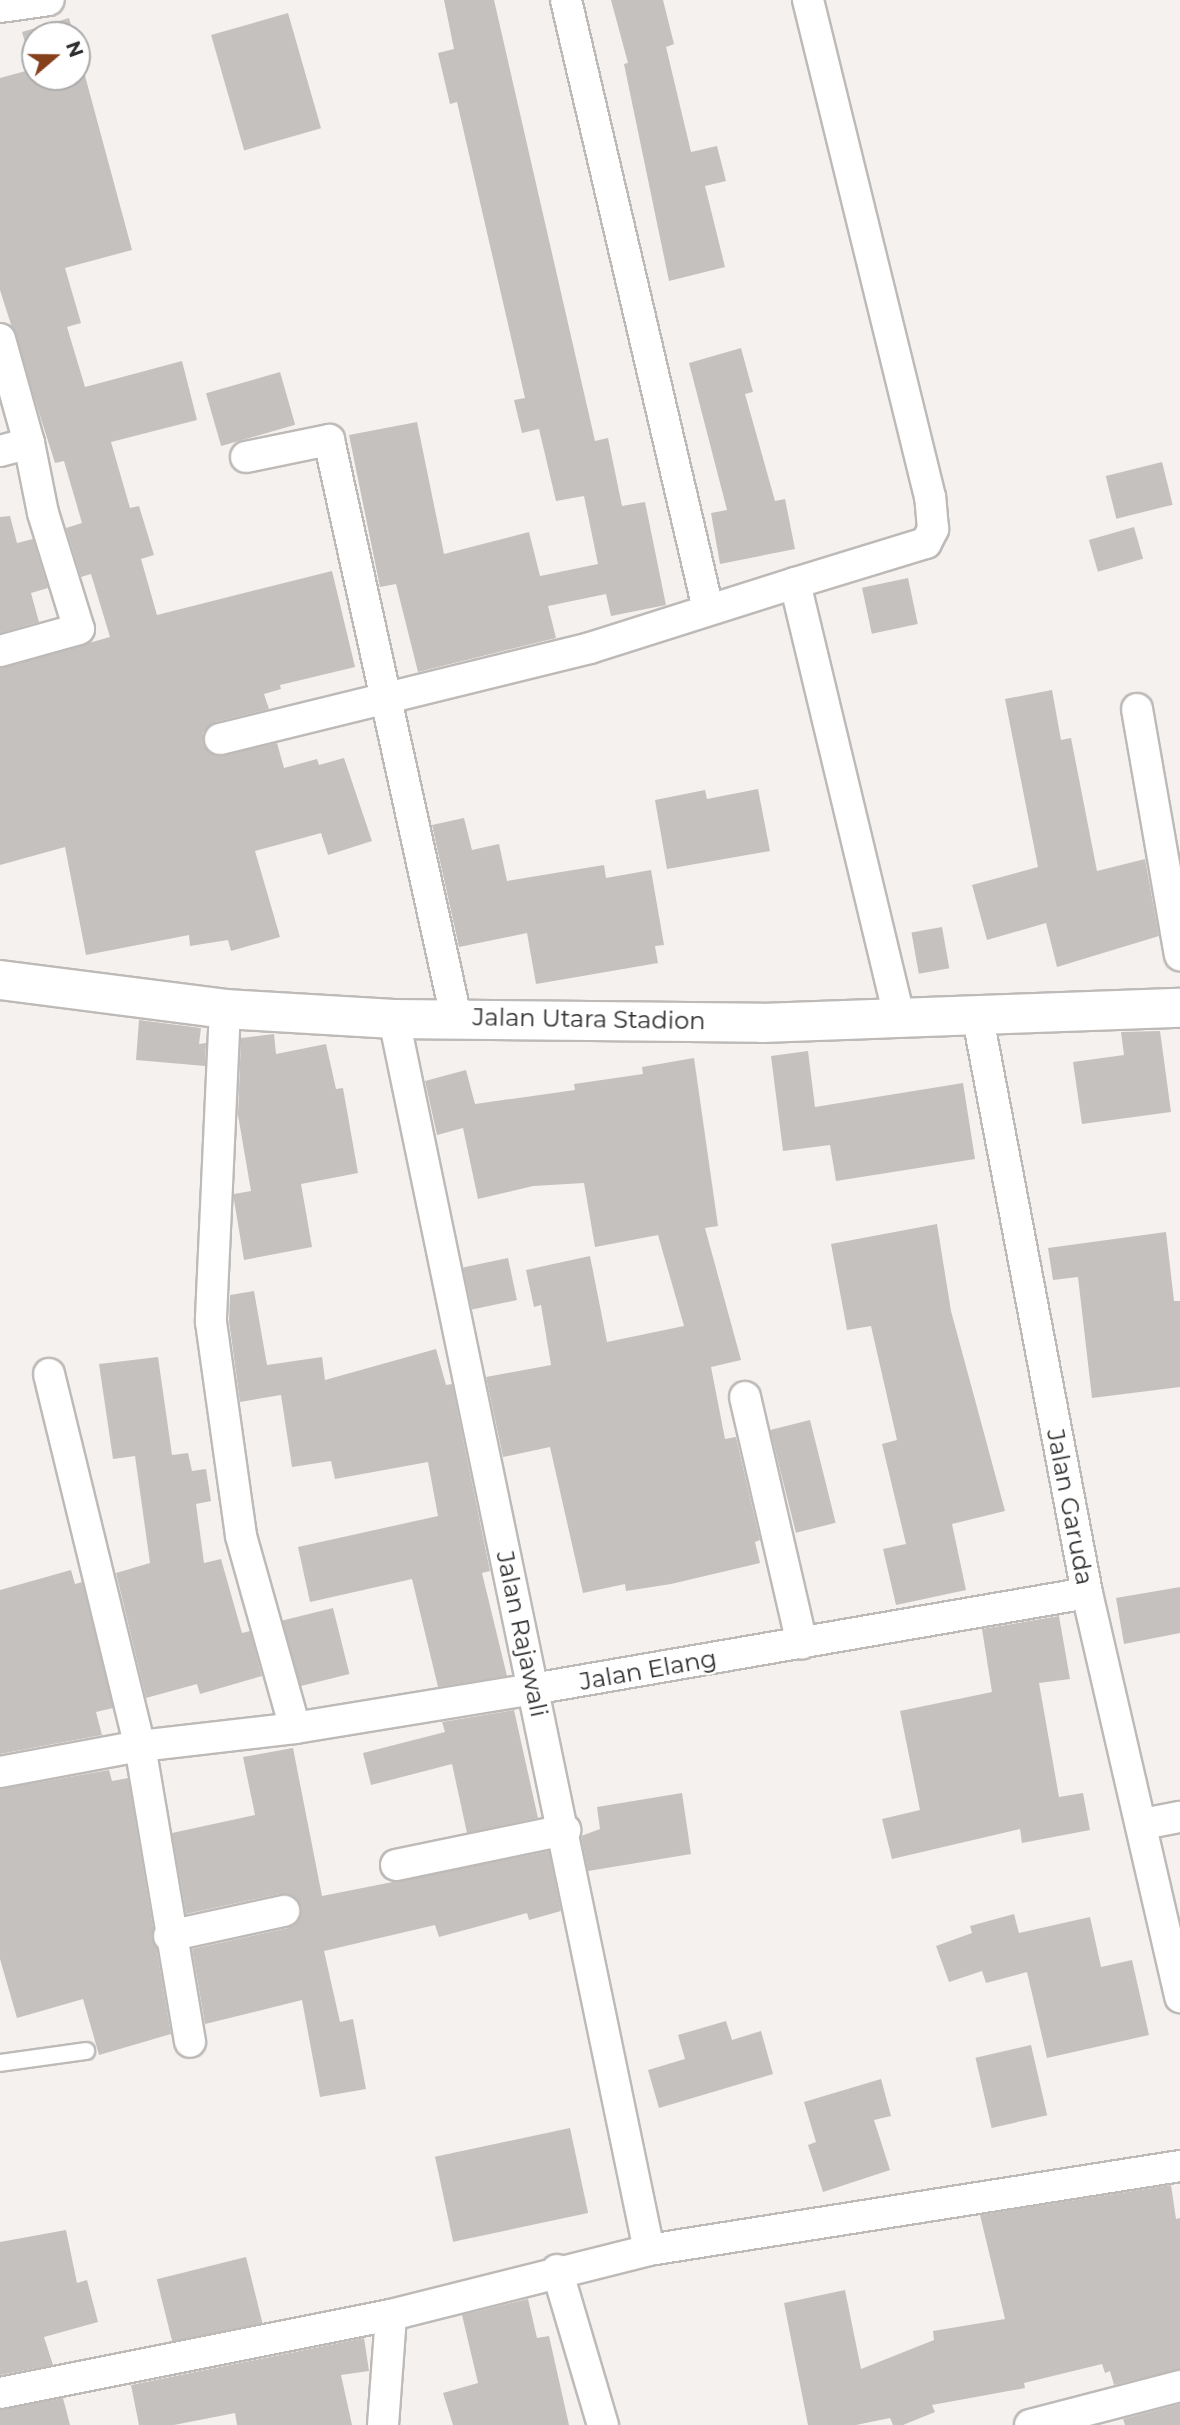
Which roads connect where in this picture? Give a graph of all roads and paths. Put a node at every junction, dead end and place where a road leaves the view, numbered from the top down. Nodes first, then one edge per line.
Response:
1 (49, 0) edge
2 (566, 0) edge
3 (808, 0) edge
4 (0, 7) edge
5 (0, 339) edge
6 (29, 443) junction
7 (0, 451) edge
8 (247, 457) dead end
9 (795, 583) junction
10 (708, 608) junction
11 (0, 651) edge
12 (383, 701) junction
13 (1137, 709) dead end
14 (220, 739) dead end
15 (1180, 955) edge
16 (0, 980) edge
17 (1180, 1008) edge
18 (225, 1009) junction
19 (977, 1013) junction
20 (456, 1017) junction
21 (899, 1017) junction
22 (394, 1019) junction
23 (49, 1374) dead end
24 (745, 1397) dead end
25 (1087, 1593) junction
26 (802, 1643) junction
27 (533, 1689) junction
28 (295, 1728) junction
29 (140, 1746) junction
30 (0, 1772) edge
31 (1180, 1817) edge
32 (1143, 1824) junction
33 (565, 1830) junction
34 (396, 1865) dead end
35 (284, 1911) dead end
36 (169, 1936) junction
37 (1180, 1997) edge
38 (190, 2042) dead end
39 (86, 2051) dead end
40 (0, 2063) edge
41 (1180, 2166) edge
42 (649, 2250) junction
43 (557, 2270) junction
44 (391, 2315) junction
45 (1180, 2386) edge
46 (0, 2393) edge
47 (383, 2425) edge
48 (603, 2425) edge
49 (1030, 2425) edge

1 - 4 street
2 - 10 street
3 - 9 street
5 - 6 street
6 - 7 street
6 - 11 street
8 - 12 street
9 - 10 street
9 - 21 street
10 - 12 street
12 - 14 street
12 - 20 street
13 - 15 street
16 - 18 street, Jalan Utara Stadion
17 - 19 street, Jalan Utara Stadion
18 - 22 street, Jalan Utara Stadion
18 - 28 street
19 - 21 street, Jalan Utara Stadion
19 - 25 street, Jalan Garuda
20 - 21 street, Jalan Utara Stadion
20 - 22 street, Jalan Utara Stadion
22 - 27 street, Jalan Rajawali
23 - 29 street
24 - 26 street
25 - 26 street, Jalan Elang
25 - 32 street, Jalan Garuda
26 - 27 street, Jalan Elang
27 - 28 street, Jalan Elang
27 - 33 street, Jalan Rajawali
28 - 29 street, Jalan Elang
29 - 30 street, Jalan Elang
29 - 36 street
31 - 32 street
32 - 37 street, Jalan Garuda
33 - 34 street
33 - 42 street, Jalan Rajawali
35 - 36 street
36 - 38 street
39 - 40 lane
41 - 42 street
42 - 43 street
43 - 44 street
43 - 48 street
44 - 46 street
44 - 47 street
45 - 49 street

